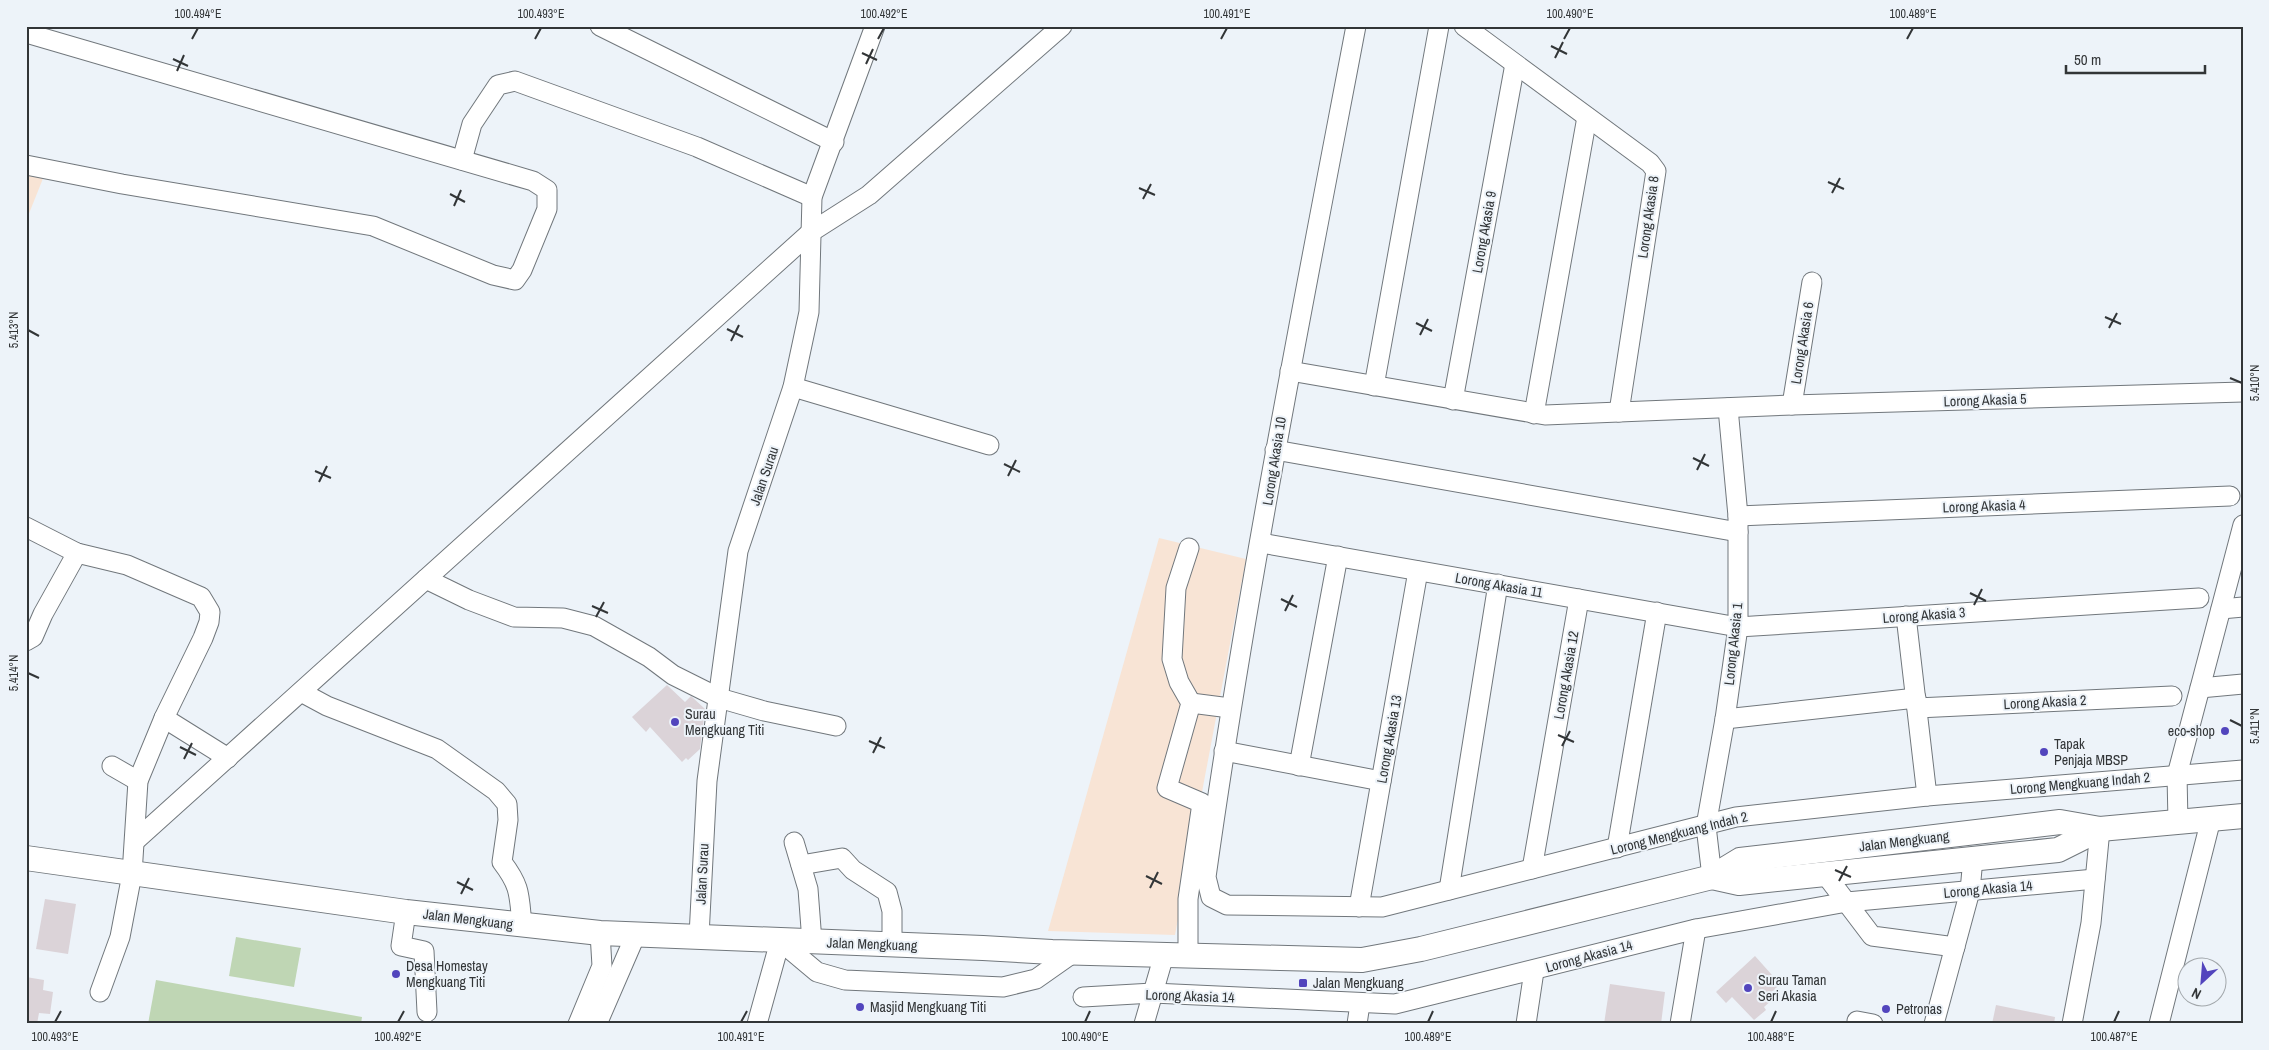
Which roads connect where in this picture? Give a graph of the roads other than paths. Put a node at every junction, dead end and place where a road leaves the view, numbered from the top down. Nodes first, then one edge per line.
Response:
1 (600, 26) edge
2 (875, 26) edge
3 (1062, 26) edge
4 (1356, 26) edge
5 (1439, 26) edge
6 (1464, 26) edge
7 (26, 33) edge
8 (1515, 64) junction
9 (1587, 117) junction
10 (834, 142) junction
11 (462, 160) junction
12 (26, 166) edge
13 (812, 197) junction
14 (811, 232) junction
15 (1812, 282) dead end
16 (1290, 371) junction
17 (1374, 386) junction
18 (793, 387) junction
19 (2243, 392) edge
20 (1453, 400) junction
21 (1792, 405) junction
22 (1728, 408) junction
23 (1619, 412) junction
24 (1534, 414) junction
25 (989, 445) dead end
26 (1276, 450) junction
27 (2230, 496) dead end
28 (1738, 524) junction
29 (2243, 525) edge
30 (26, 528) edge
31 (1261, 543) junction
32 (1189, 548) dead end
33 (77, 553) junction
34 (1338, 556) junction
35 (1418, 571) junction
36 (426, 579) junction
37 (1498, 584) junction
38 (2199, 598) dead end
39 (1579, 599) junction
40 (2243, 607) edge
41 (2221, 609) junction
42 (1657, 612) junction
43 (1906, 616) junction
44 (1738, 627) junction
45 (26, 641) edge
46 (2243, 684) edge
47 (2200, 688) junction
48 (300, 692) junction
49 (2172, 696) dead end
50 (719, 698) junction
51 (1191, 703) junction
52 (1916, 703) junction
53 (1230, 708) junction
54 (164, 718) junction
55 (1725, 719) junction
56 (836, 726) dead end
57 (1224, 751) junction
58 (228, 758) junction
59 (112, 766) dead end
60 (1299, 766) junction
61 (2243, 770) edge
62 (2177, 775) junction
63 (138, 781) junction
64 (1382, 781) junction
65 (1927, 796) junction
66 (2243, 816) edge
67 (2212, 819) junction
68 (2178, 822) junction
69 (1706, 826) junction
70 (2100, 829) junction
71 (135, 842) junction
72 (794, 842) dead end
73 (1617, 848) junction
74 (26, 858) edge
75 (1973, 858) junction
76 (801, 865) junction
77 (1532, 869) junction
78 (132, 874) junction
79 (1825, 874) junction
80 (1712, 877) junction
81 (2095, 879) junction
82 (1449, 890) junction
83 (1970, 891) junction
84 (1211, 898) joint
85 (1847, 902) junction
86 (1359, 907) junction
87 (406, 912) junction
88 (522, 925) junction
89 (1696, 929) junction
90 (699, 936) junction
91 (780, 941) junction
92 (601, 942) junction
93 (812, 942) junction
94 (632, 944) junction
95 (892, 945) junction
96 (1955, 947) junction
97 (1073, 953) junction
98 (1164, 955) junction
99 (1188, 955) junction
100 (1534, 970) junction
101 (100, 992) dead end
102 (1153, 993) junction
103 (1083, 997) dead end
104 (1360, 1004) junction
105 (427, 1012) dead end
106 (578, 1024) edge
107 (597, 1024) edge
108 (757, 1024) edge
109 (1144, 1024) edge
110 (1357, 1024) edge
111 (1526, 1024) edge
112 (1680, 1024) edge
113 (1934, 1024) edge
114 (2072, 1024) edge
115 (2159, 1024) edge

1 - 10 street
2 - 10 street, Jalan Surau
3 - 14 street
4 - 16 street, Lorong Akasia 10
5 - 17 street
6 - 8 street, Lorong Akasia 8
7 - 11 street
8 - 9 street, Lorong Akasia 8
8 - 20 street, Lorong Akasia 9
9 - 23 street, Lorong Akasia 8
9 - 24 street
10 - 13 street, Jalan Surau
11 - 12 street
11 - 13 street
13 - 14 street, Jalan Surau
14 - 18 street, Jalan Surau
14 - 36 street
15 - 21 street, Lorong Akasia 6
16 - 17 street, Lorong Akasia 5
16 - 26 street, Lorong Akasia 10
17 - 20 street, Lorong Akasia 5
18 - 25 street
18 - 50 street, Jalan Surau
19 - 21 street, Lorong Akasia 5
20 - 24 street, Lorong Akasia 5
21 - 22 street, Lorong Akasia 5
22 - 23 street, Lorong Akasia 5
22 - 28 street, Lorong Akasia 1
23 - 24 street, Lorong Akasia 5
26 - 28 street, Lorong Akasia 4
26 - 31 street, Lorong Akasia 10
27 - 28 street, Lorong Akasia 4
28 - 44 street, Lorong Akasia 1
29 - 41 street
30 - 33 street
31 - 34 street, Lorong Akasia 11
31 - 53 street, Lorong Akasia 10
32 - 51 street
33 - 45 street
33 - 54 street
34 - 35 street, Lorong Akasia 11
34 - 60 street
35 - 37 street, Lorong Akasia 11
35 - 64 street, Lorong Akasia 13
36 - 48 street
36 - 50 street
37 - 39 street, Lorong Akasia 11
37 - 82 street
38 - 43 street, Lorong Akasia 3
39 - 42 street, Lorong Akasia 11
39 - 77 street, Lorong Akasia 12
40 - 41 street
41 - 47 street
42 - 44 street, Lorong Akasia 11
42 - 73 street
43 - 44 street, Lorong Akasia 3
43 - 52 street
44 - 55 street, Lorong Akasia 1
46 - 47 street
47 - 62 street
48 - 58 street
48 - 88 street
49 - 52 street, Lorong Akasia 2
50 - 56 street
50 - 90 street, Jalan Surau
51 - 53 street
51 - 99 street
52 - 55 street, Lorong Akasia 2
52 - 65 street
53 - 57 street, Lorong Akasia 10
54 - 58 street
54 - 63 street
55 - 69 street, Lorong Akasia 1
57 - 60 street
57 - 84 street, Lorong Akasia 10
58 - 71 street
59 - 63 street
60 - 64 street
61 - 62 street, Lorong Mengkuang Indah 2
62 - 65 street, Lorong Mengkuang Indah 2
62 - 68 street
63 - 71 street
64 - 86 street, Lorong Akasia 13
65 - 69 street, Lorong Mengkuang Indah 2
66 - 67 main road, Jalan Mengkuang
67 - 68 main road, Jalan Mengkuang
67 - 115 street
68 - 70 main road, Jalan Mengkuang
69 - 73 street, Lorong Mengkuang Indah 2
69 - 80 street, Lorong Akasia 1
70 - 75 main road, Jalan Mengkuang
70 - 80 main road, Jalan Mengkuang
70 - 81 street
71 - 78 street
72 - 76 street
73 - 77 street, Lorong Mengkuang Indah 2
74 - 78 main road, Jalan Mengkuang
75 - 79 main road, Jalan Mengkuang
75 - 83 street
76 - 93 street
76 - 95 street
77 - 82 street, Lorong Mengkuang Indah 2
78 - 87 main road, Jalan Mengkuang
78 - 101 street
79 - 80 main road, Jalan Mengkuang
79 - 85 street
80 - 99 main road, Jalan Mengkuang
81 - 83 street, Lorong Akasia 14
81 - 114 street
82 - 86 street, Lorong Mengkuang Indah 2
83 - 85 street, Lorong Akasia 14
83 - 96 street
84 - 86 street, Lorong Mengkuang Indah 2
85 - 89 street, Lorong Akasia 14
85 - 96 street
87 - 88 main road, Jalan Mengkuang
87 - 105 street
88 - 92 main road, Jalan Mengkuang
89 - 100 street, Lorong Akasia 14
89 - 112 street
90 - 91 main road, Jalan Mengkuang
90 - 94 main road, Jalan Mengkuang
91 - 93 main road, Jalan Mengkuang
91 - 97 street
91 - 108 street
92 - 94 main road, Jalan Mengkuang
92 - 106 street
93 - 95 main road, Jalan Mengkuang
94 - 107 street
95 - 97 main road, Jalan Mengkuang
96 - 113 street
97 - 98 main road, Jalan Mengkuang
98 - 99 main road, Jalan Mengkuang
98 - 102 street
100 - 104 street, Lorong Akasia 14
100 - 111 street
102 - 103 street, Lorong Akasia 14
102 - 104 street, Lorong Akasia 14
102 - 109 street
104 - 110 street

